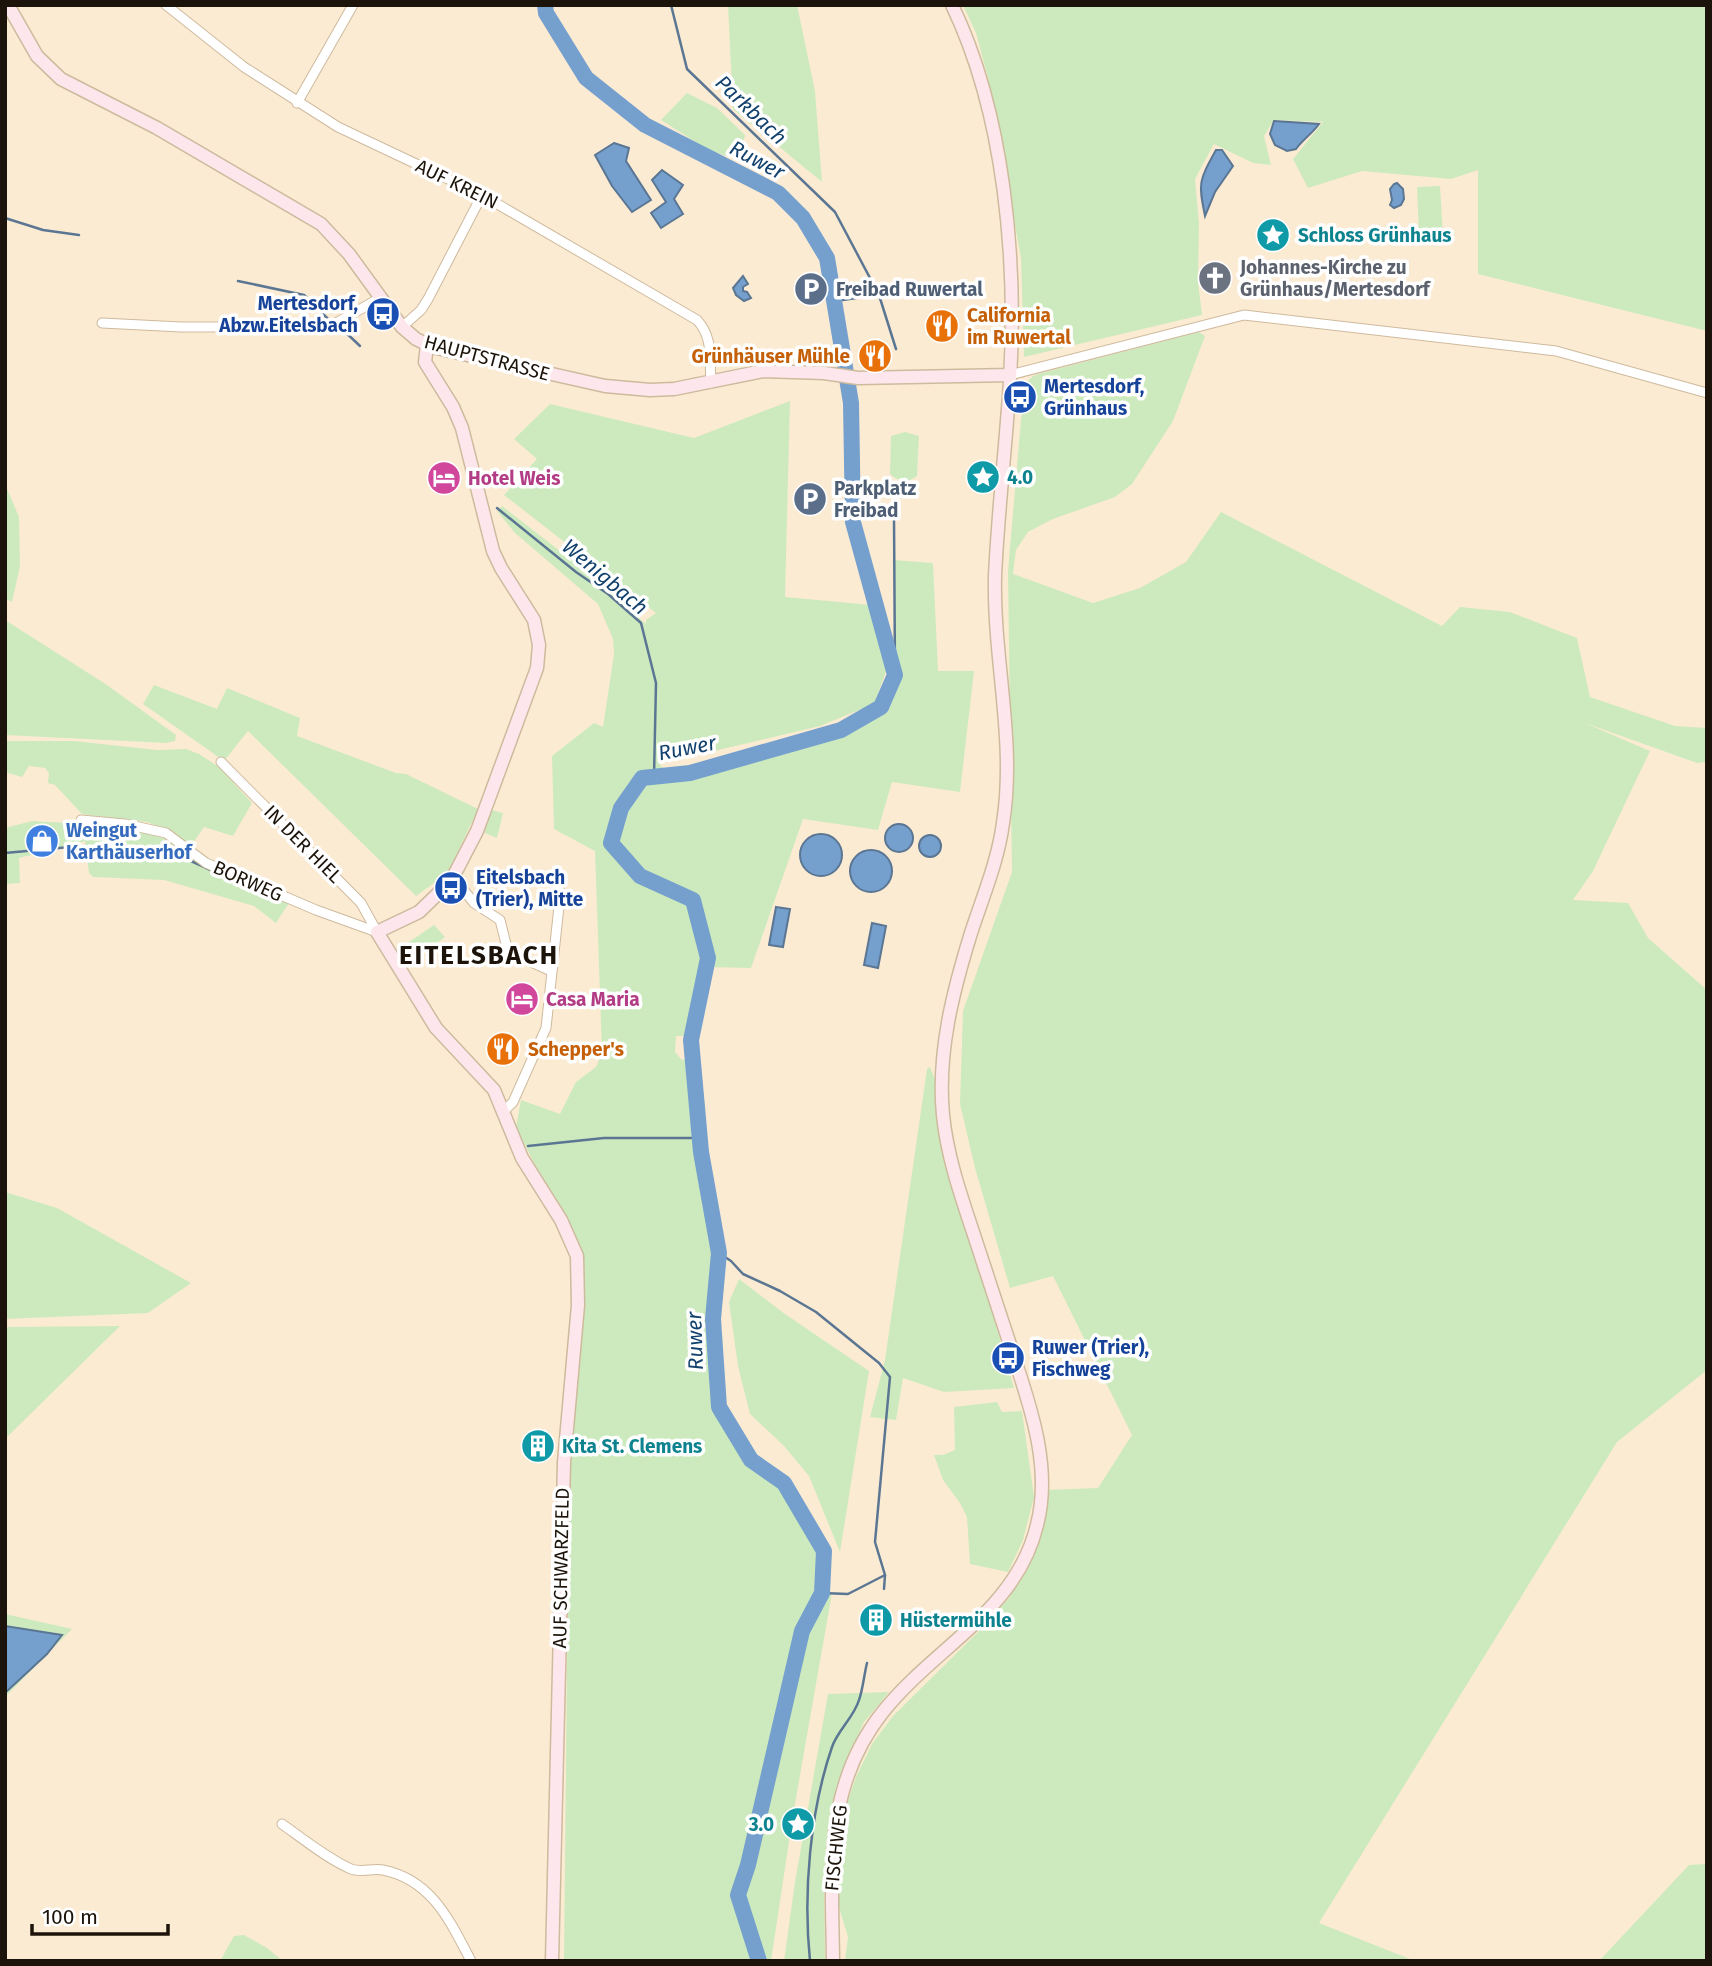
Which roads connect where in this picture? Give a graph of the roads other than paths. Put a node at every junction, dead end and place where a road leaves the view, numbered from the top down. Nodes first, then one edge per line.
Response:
1 (8, 5) edge
2 (166, 5) edge
3 (353, 5) edge
4 (952, 5) edge
5 (297, 103) junction
6 (482, 195) junction
7 (380, 299) junction
8 (102, 323) dead end
9 (402, 327) junction
10 (426, 345) junction
11 (1010, 375) junction
12 (711, 383) junction
13 (1707, 393) edge
14 (221, 762) dead end
15 (81, 820) dead end
16 (451, 881) junction
17 (559, 886) dead end
18 (377, 932) junction
19 (551, 971) junction
20 (505, 1111) junction
21 (282, 1824) dead end
22 (471, 1961) edge
23 (552, 1961) edge
24 (833, 1961) edge

1 - 7 street, HAUPTSTRASSE
2 - 5 street, AUF KREIN
3 - 5 street
4 - 11 street, FISCHWEG
5 - 6 street, AUF KREIN
6 - 9 street
6 - 12 street, AUF KREIN
7 - 8 street
7 - 9 street, HAUPTSTRASSE
9 - 10 street, HAUPTSTRASSE
10 - 12 street, HAUPTSTRASSE
10 - 16 street
11 - 12 street, HAUPTSTRASSE
11 - 13 street
11 - 24 street, FISCHWEG
14 - 18 street, IN DER HIEL
15 - 18 street, BORWEG
16 - 18 street
16 - 19 street
17 - 19 street
18 - 20 street, AUF SCHWARZFELD
19 - 20 street
20 - 23 street, AUF SCHWARZFELD
21 - 22 street

